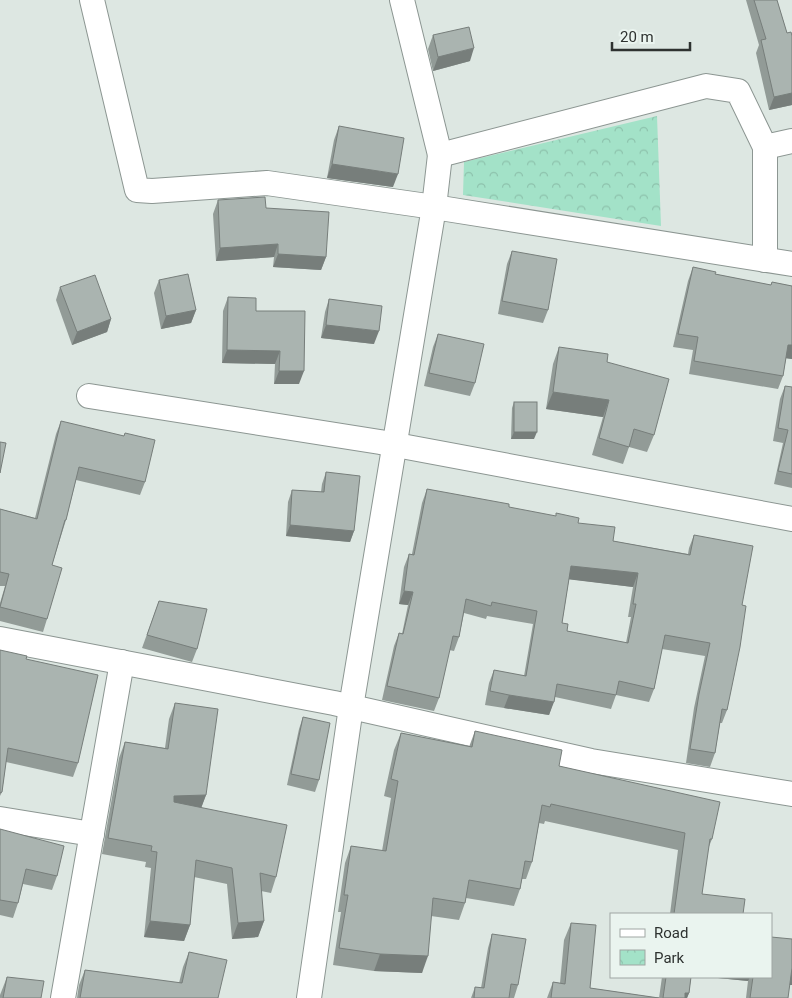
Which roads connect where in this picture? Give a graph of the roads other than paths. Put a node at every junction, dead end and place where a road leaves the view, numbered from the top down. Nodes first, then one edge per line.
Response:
1 (92, 0) edge
2 (402, 0) edge
3 (792, 142) edge
4 (765, 147) junction
5 (440, 155) junction
6 (434, 208) junction
7 (765, 260) junction
8 (792, 264) edge
9 (89, 396) dead end
10 (395, 444) junction
11 (792, 519) edge
12 (0, 639) edge
13 (122, 662) junction
14 (351, 707) junction
15 (792, 794) edge
16 (0, 819) edge
17 (92, 834) junction
18 (63, 998) edge
19 (309, 998) edge

1 - 6 street
2 - 5 street
3 - 4 street
4 - 5 street
4 - 7 street
5 - 6 street
6 - 7 street
6 - 10 street
7 - 8 street
9 - 10 street
10 - 11 street
10 - 14 street
12 - 13 street
13 - 14 street
13 - 17 street
14 - 15 street
14 - 19 street
16 - 17 street
17 - 18 street

